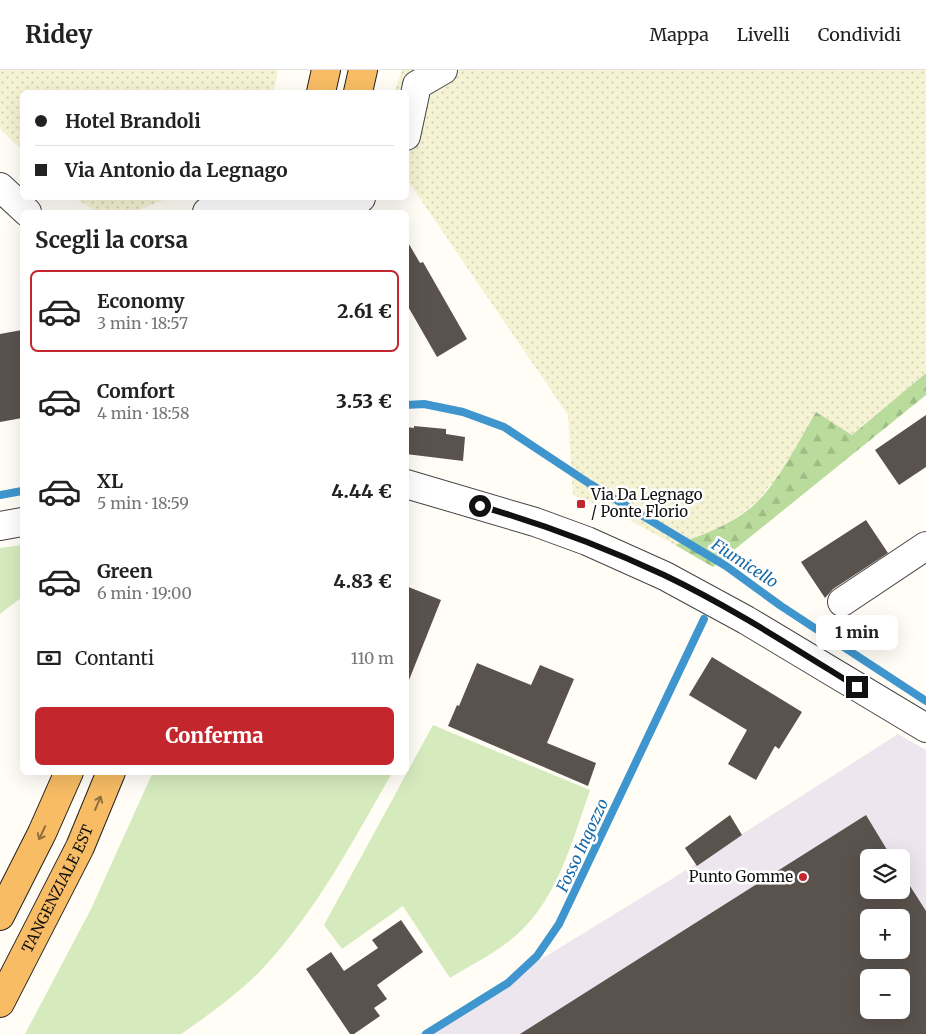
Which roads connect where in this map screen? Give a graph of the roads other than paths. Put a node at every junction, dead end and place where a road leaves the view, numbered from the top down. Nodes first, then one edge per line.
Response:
1 (363, 70) edge
2 (442, 70) edge
3 (358, 90) edge
4 (409, 122) edge
5 (0, 187) edge
6 (358, 200) edge
7 (25, 210) edge
8 (212, 210) edge
9 (409, 485) edge
10 (20, 522) edge
11 (0, 526) edge
12 (926, 546) edge
13 (842, 602) dead end
14 (926, 728) edge
15 (68, 775) edge
16 (110, 775) edge
17 (0, 916) edge
18 (0, 1004) edge

1 - 3 highway
2 - 4 street
5 - 7 street
6 - 8 street
9 - 14 street
10 - 11 street
12 - 13 street
15 -> 17 highway
18 -> 16 highway, TANGENZIALE EST

